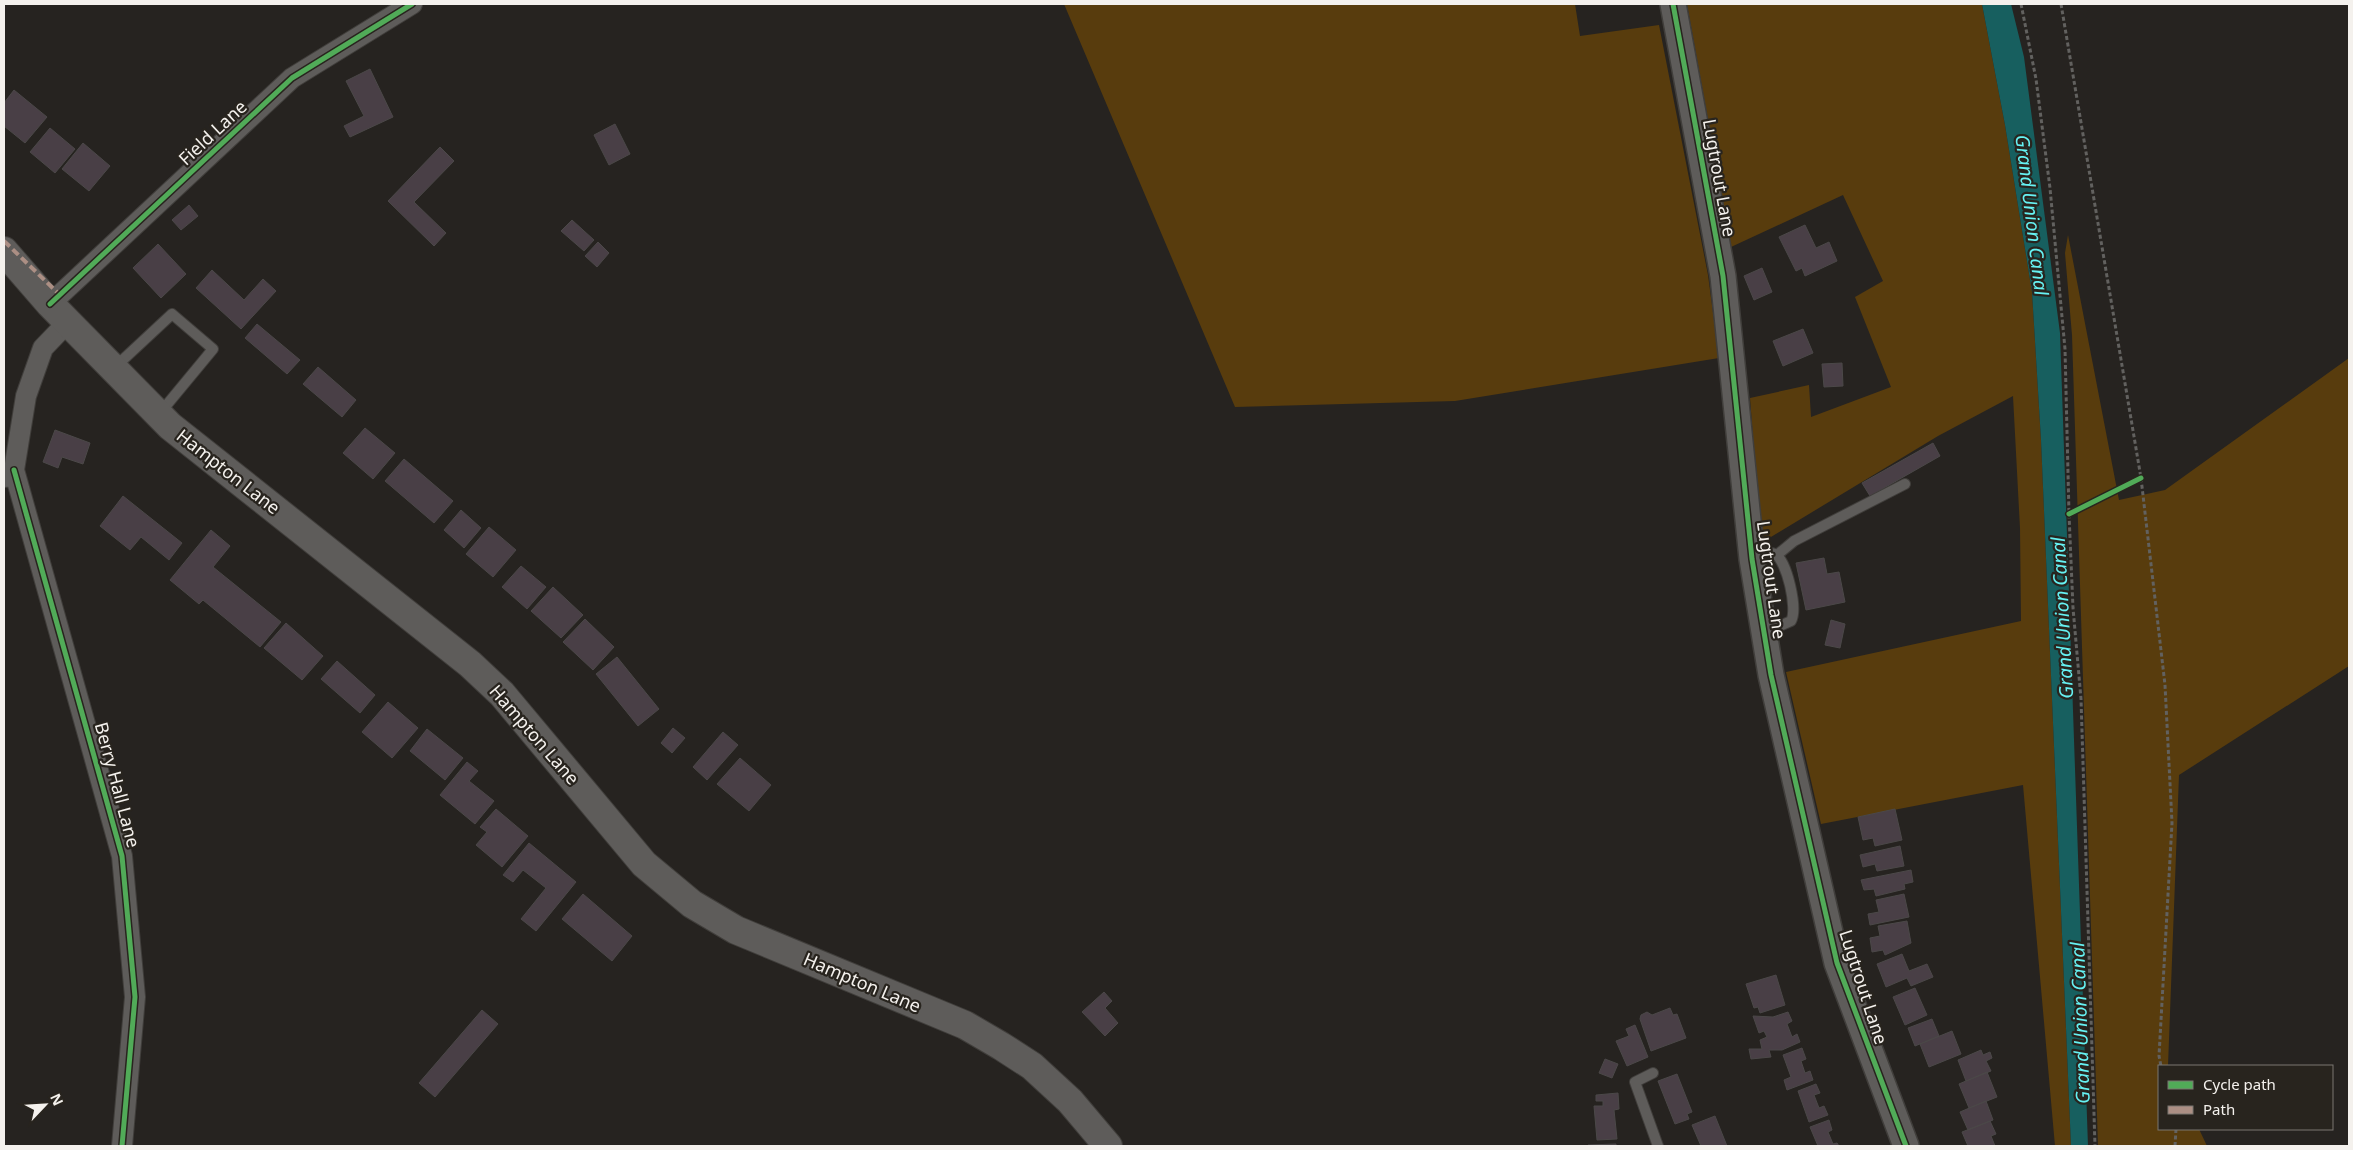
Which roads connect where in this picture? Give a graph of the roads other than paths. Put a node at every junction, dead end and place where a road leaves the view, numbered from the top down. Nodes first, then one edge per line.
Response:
1 (412, 4) edge
2 (1673, 4) edge
3 (4, 251) edge
4 (59, 313) junction
5 (114, 369) junction
6 (158, 414) junction
7 (9, 474) edge
8 (1905, 484) dead end
9 (1752, 553) junction
10 (1776, 556) junction
11 (1764, 633) junction
12 (1653, 1073) dead end
13 (122, 1146) edge
14 (1108, 1146) edge
15 (1658, 1146) edge
16 (1906, 1146) edge

1 - 4 street, Field Lane
2 - 9 street, Lugtrout Lane
3 - 4 main road, Hampton Lane
4 - 5 main road, Hampton Lane
4 - 7 street, Field Lane
5 - 6 main road, Hampton Lane
5 - 6 lane
6 - 14 main road, Hampton Lane
7 - 13 street, Berry Hall Lane
8 - 10 lane
9 - 10 lane
9 - 11 street, Lugtrout Lane
10 - 11 lane
11 - 16 street, Lugtrout Lane
12 - 15 lane

